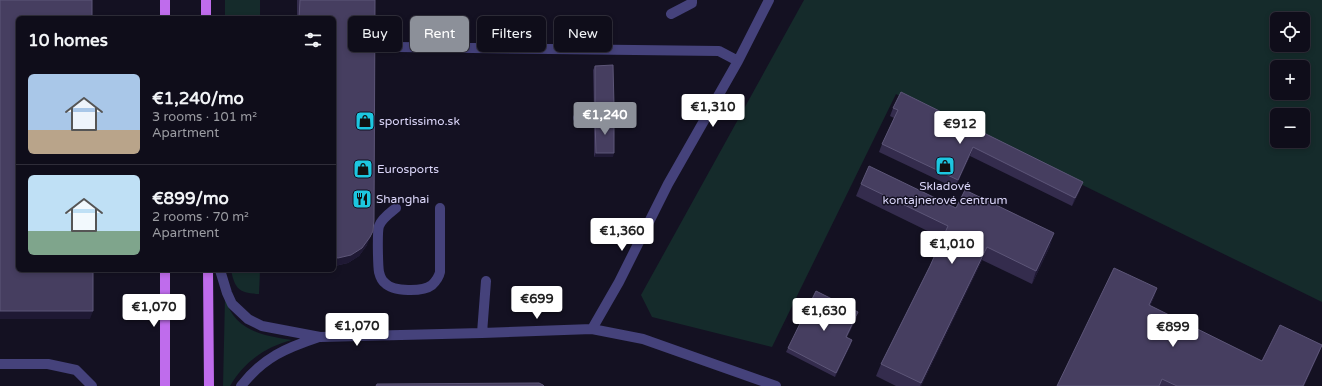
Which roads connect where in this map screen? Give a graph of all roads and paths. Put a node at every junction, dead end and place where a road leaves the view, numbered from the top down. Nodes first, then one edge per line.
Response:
1 (165, 0) edge
2 (206, 0) edge
3 (692, 0) edge
4 (769, 0) edge
5 (671, 14) dead end
6 (165, 16) edge
7 (206, 16) edge
8 (402, 47) edge
9 (738, 61) junction
10 (625, 117) dead end
11 (578, 118) dead end
12 (396, 208) dead end
13 (440, 208) dead end
14 (165, 272) edge
15 (208, 272) edge
16 (221, 272) edge
17 (486, 282) dead end
18 (592, 329) junction
19 (482, 334) junction
20 (320, 337) junction
21 (0, 364) edge
22 (92, 386) edge
23 (164, 386) edge
24 (209, 386) edge
25 (241, 386) edge
26 (776, 386) edge

1 - 6 main road
2 - 7 main road
3 - 5 street
4 - 9 street
8 - 9 street
9 - 18 street
10 - 11 street
12 - 13 street
14 - 23 main road
15 - 24 main road
16 - 20 street
17 - 19 street
18 - 19 street
18 - 26 street
19 - 20 street
20 - 25 street
21 - 22 street

